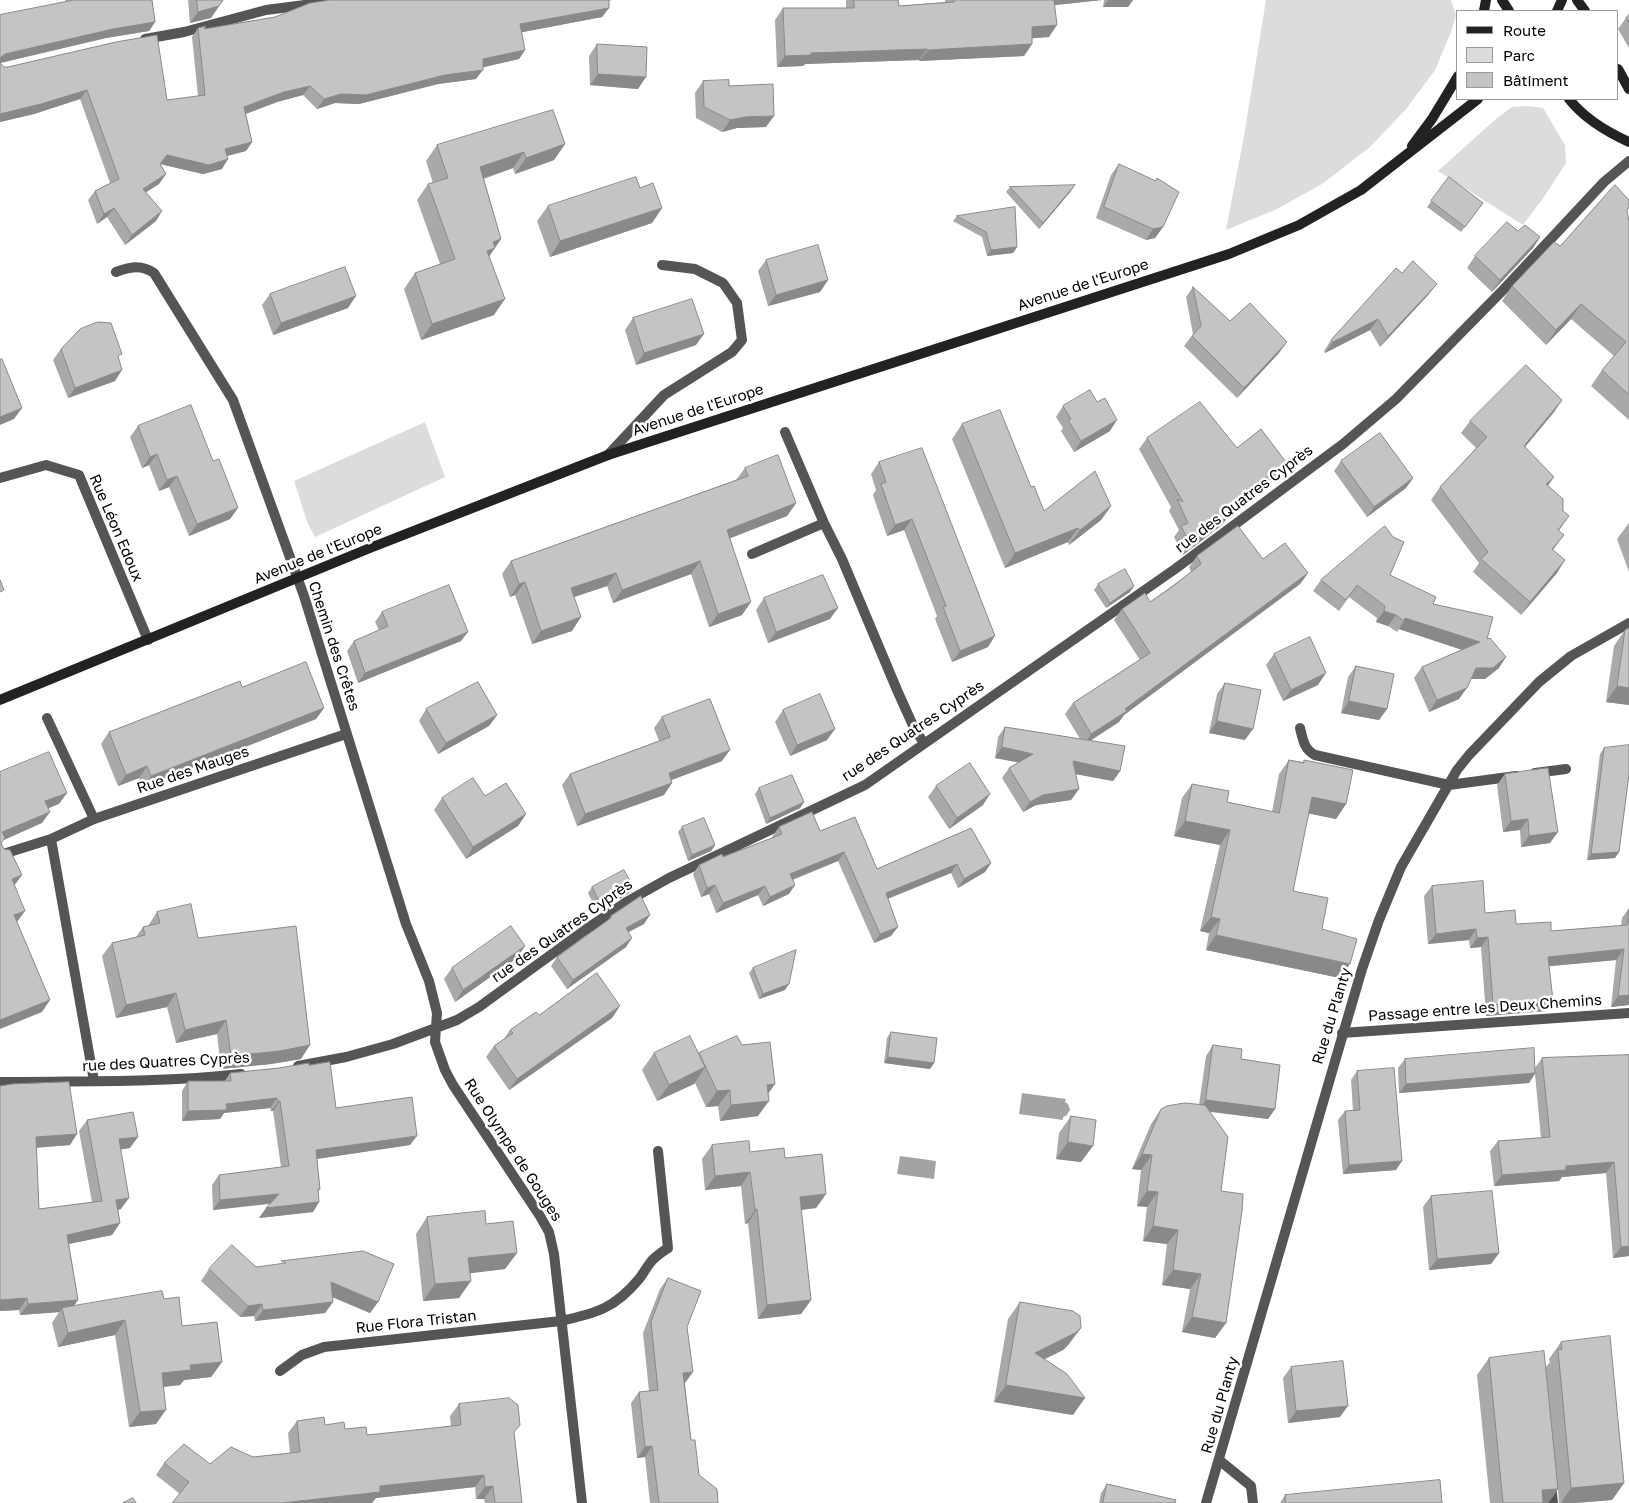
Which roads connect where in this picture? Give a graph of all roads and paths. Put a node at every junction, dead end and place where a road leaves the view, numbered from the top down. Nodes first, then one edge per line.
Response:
1 (342, 0) edge
2 (266, 5) edge
3 (136, 40) edge
4 (1619, 71) edge
5 (1456, 79) edge
6 (1629, 89) edge
7 (1477, 100) edge
8 (1570, 100) edge
9 (1629, 142) edge
10 (1405, 157) junction
11 (1629, 160) edge
12 (662, 265) dead end
13 (116, 272) dead end
14 (785, 432) dead end
15 (608, 455) junction
16 (0, 478) edge
17 (824, 523) junction
18 (752, 554) dead end
19 (296, 578) junction
20 (1629, 623) edge
21 (148, 640) junction
22 (0, 700) edge
23 (47, 718) dead end
24 (1300, 728) dead end
25 (346, 734) junction
26 (924, 743) junction
27 (1566, 769) dead end
28 (1449, 785) junction
29 (94, 819) junction
30 (51, 839) junction
31 (0, 855) edge
32 (1629, 1013) edge
33 (436, 1028) junction
34 (1342, 1032) junction
35 (291, 1067) edge
36 (253, 1073) edge
37 (94, 1081) junction
38 (0, 1082) edge
39 (658, 1151) dead end
40 (562, 1321) junction
41 (280, 1371) dead end
42 (1219, 1460) junction
43 (1550, 1475) edge
44 (582, 1503) edge
45 (1206, 1503) edge
46 (1253, 1503) edge
47 (1553, 1503) edge

1 - 2 street
2 - 3 street
4 - 6 main road
5 - 10 main road, Avenue de l'Europe
7 - 10 main road, Avenue de l'Europe
8 - 9 main road
10 - 15 main road, Avenue de l'Europe
11 - 26 street, rue des Quatres Cyprès
12 - 15 street
13 - 19 street, Chemin des Crêtes
14 - 17 street
15 - 19 main road, Avenue de l'Europe
16 - 21 street, Rue Léon Edoux
17 - 18 street
17 - 26 street
19 - 21 main road, Avenue de l'Europe
19 - 25 street, Chemin des Crêtes
20 - 28 street, Rue du Planty
21 - 22 main road, Avenue de l'Europe
23 - 29 street
24 - 28 street
25 - 29 street, Rue des Mauges
25 - 33 street, Chemin des Crêtes
26 - 33 street, rue des Quatres Cyprès
27 - 28 street
28 - 34 street, Rue du Planty
29 - 30 street, Rue des Mauges
30 - 31 street, Rue des Mauges
30 - 37 street
32 - 34 street, Passage entre les Deux Chemins
33 - 35 street, rue des Quatres Cyprès
33 - 40 street, Rue Olympe de Gouges
34 - 42 street, Rue du Planty
36 - 37 street, rue des Quatres Cyprès
37 - 38 street, rue des Quatres Cyprès
39 - 40 street
40 - 41 street, Rue Flora Tristan
40 - 44 street, Rue Olympe de Gouges
42 - 45 street, Rue du Planty
42 - 46 street
43 - 47 street

